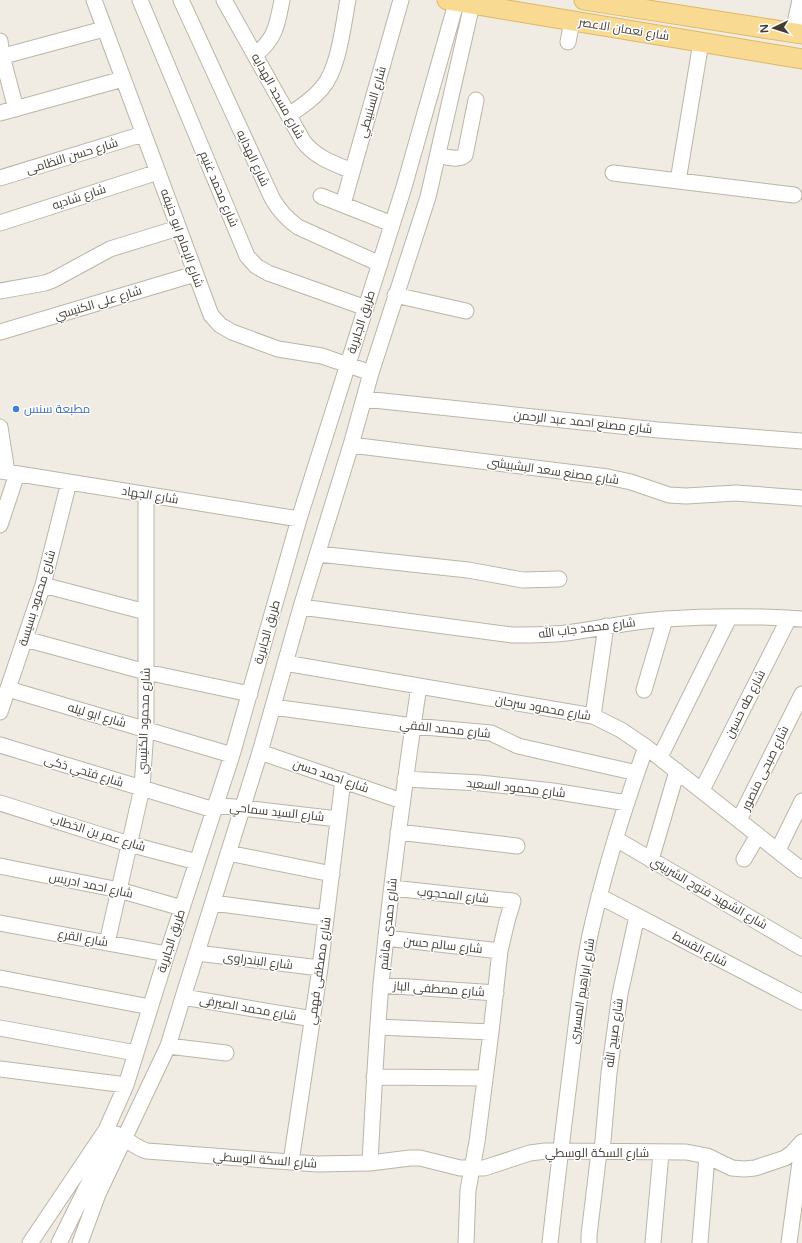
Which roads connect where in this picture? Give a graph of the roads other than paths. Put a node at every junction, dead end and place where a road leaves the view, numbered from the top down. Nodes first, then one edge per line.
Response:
1 (94, 0) edge
2 (140, 0) edge
3 (181, 0) edge
4 (224, 0) edge
5 (282, 0) edge
6 (348, 0) edge
7 (401, 0) edge
8 (584, 0) edge
9 (800, 0) edge
10 (461, 1) edge
11 (572, 21) junction
12 (104, 29) junction
13 (791, 32) edge
14 (0, 41) edge
15 (568, 42) dead end
16 (701, 42) junction
17 (772, 54) junction
18 (255, 55) junction
19 (1, 57) edge
20 (802, 58) edge
21 (123, 80) junction
22 (476, 100) dead end
23 (16, 109) junction
24 (0, 113) edge
25 (289, 116) junction
26 (144, 134) junction
27 (438, 154) junction
28 (352, 171) junction
29 (158, 172) junction
30 (613, 173) dead end
31 (0, 178) edge
32 (678, 181) junction
33 (794, 195) dead end
34 (321, 196) dead end
35 (343, 204) junction
36 (0, 223) edge
37 (392, 224) junction
38 (178, 228) junction
39 (380, 264) junction
40 (196, 274) junction
41 (0, 291) edge
42 (395, 296) junction
43 (366, 308) junction
44 (466, 311) dead end
45 (0, 332) edge
46 (348, 364) junction
47 (371, 373) junction
48 (364, 399) junction
49 (0, 428) edge
50 (802, 441) edge
51 (351, 445) junction
52 (8, 472) edge
53 (69, 482) junction
54 (146, 495) junction
55 (802, 498) edge
56 (299, 519) junction
57 (0, 525) edge
58 (318, 554) junction
59 (559, 579) dead end
60 (43, 586) junction
61 (301, 607) junction
62 (146, 612) junction
63 (730, 618) junction
64 (665, 619) junction
65 (795, 619) edge
66 (606, 626) junction
67 (25, 639) junction
68 (285, 663) junction
69 (146, 672) junction
70 (419, 686) junction
71 (8, 689) junction
72 (644, 690) dead end
73 (250, 694) junction
74 (802, 694) edge
75 (273, 707) junction
76 (0, 712) edge
77 (593, 716) junction
78 (796, 721) edge
79 (413, 726) junction
80 (146, 730) junction
81 (0, 745) edge
82 (646, 747) junction
83 (260, 752) junction
84 (232, 755) junction
85 (660, 757) junction
86 (677, 771) junction
87 (637, 773) junction
88 (405, 779) junction
89 (342, 780) junction
90 (142, 788) junction
91 (702, 790) junction
92 (402, 801) junction
93 (802, 801) edge
94 (0, 803) edge
95 (627, 804) junction
96 (215, 807) junction
97 (242, 808) junction
98 (338, 819) junction
99 (739, 820) junction
100 (398, 832) junction
101 (758, 835) junction
102 (616, 839) junction
103 (130, 844) junction
104 (517, 846) dead end
105 (778, 850) junction
106 (228, 854) junction
107 (744, 859) dead end
108 (651, 860) junction
109 (197, 862) junction
110 (0, 866) edge
111 (802, 870) edge
112 (332, 874) junction
113 (392, 888) junction
114 (119, 890) junction
115 (599, 896) junction
116 (213, 903) junction
117 (182, 908) junction
118 (637, 916) junction
119 (326, 918) junction
120 (0, 923) edge
121 (386, 938) junction
122 (107, 943) junction
123 (802, 948) edge
124 (500, 951) junction
125 (197, 953) junction
126 (167, 954) junction
127 (320, 968) junction
128 (0, 978) edge
129 (381, 985) junction
130 (496, 993) junction
131 (183, 997) junction
132 (802, 1002) edge
133 (150, 1007) junction
134 (313, 1019) junction
135 (378, 1027) junction
136 (0, 1028) edge
137 (492, 1032) junction
138 (168, 1046) junction
139 (136, 1053) junction
140 (226, 1053) dead end
141 (0, 1069) edge
142 (374, 1077) junction
143 (485, 1078) junction
144 (126, 1085) junction
145 (115, 1133) junction
146 (802, 1143) edge
147 (560, 1152) junction
148 (600, 1152) junction
149 (661, 1153) junction
150 (707, 1156) junction
151 (291, 1162) junction
152 (801, 1162) edge
153 (370, 1163) junction
154 (473, 1168) junction
155 (30, 1243) edge
156 (59, 1243) edge
157 (80, 1243) edge
158 (466, 1243) edge
159 (550, 1243) edge
160 (589, 1243) edge
161 (653, 1243) edge
162 (700, 1243) edge
163 (789, 1243) edge

1 - 12 street, شارع الإمام ابو حنيفه
2 - 43 street, شارع محمد غنيم
3 - 39 street, شارع الهدايه
4 - 18 street, شارع مسجد الهدايه
5 - 18 street
6 - 25 street
7 - 28 street, شارع السنبيطي
8 - 13 main road, شارع نعمان الاعصر
9 - 13 street
10 - 11 main road, شارع نعمان الاعصر
10 - 27 street, طريق الجابرية
10 - 37 street, طريق الجابرية
11 - 15 street
11 - 16 main road, شارع نعمان الاعصر
12 - 19 street
12 - 21 street, شارع الإمام ابو حنيفه
13 - 17 main road
14 - 19 street
16 - 17 main road, شارع نعمان الاعصر
16 - 32 street
17 - 20 main road, شارع نعمان الاعصر
18 - 25 street, شارع مسجد الهدايه
19 - 23 street
21 - 23 street
21 - 26 street, شارع الإمام ابو حنيفه
22 - 27 street
23 - 24 street
25 - 28 street, شارع مسجد الهدايه
26 - 29 street, شارع الإمام ابو حنيفه
26 - 31 street, شارع حسن النظامى
27 - 42 street, طريق الجابرية
28 - 35 street, شارع السنبيطي
29 - 36 street, شارع شاديه
29 - 38 street, شارع الإمام ابو حنيفه
30 - 32 street
32 - 33 street
34 - 35 street
35 - 37 street
37 - 39 street, طريق الجابرية
38 - 40 street, شارع الإمام ابو حنيفه
38 - 41 street
39 - 43 street, طريق الجابرية
40 - 45 street, شارع على الكنيسي
40 - 46 street, شارع الإمام ابو حنيفه
42 - 44 street
42 - 47 street, طريق الجابرية
43 - 46 street, طريق الجابرية
46 - 47 street, شارع الإمام ابو حنيفه
46 - 56 street, طريق الجابرية
47 - 48 street, طريق الجابرية
48 - 50 street, شارع مصنع احمد عبد الرحمن
48 - 51 street, طريق الجابرية
49 - 52 street
51 - 55 street, شارع مصنع سعد البشبيشى
51 - 58 street, طريق الجابرية
52 - 53 street, شارع الجهاد
52 - 57 street
53 - 54 street, شارع الجهاد
53 - 60 street, شارع محمود بسيسة
54 - 56 street, شارع الجهاد
54 - 62 street, شارع محمود الكنيسي
56 - 73 street, طريق الجابرية
58 - 59 street
58 - 61 street, طريق الجابرية
60 - 62 street
60 - 67 street, شارع محمود بسيسة
61 - 66 street, شارع محمد جاب الله
61 - 68 street, طريق الجابرية
62 - 69 street, شارع محمود الكنيسي
63 - 64 street, شارع محمد جاب الله
63 - 65 street, شارع محمد جاب الله
63 - 85 street
64 - 66 street, شارع محمد جاب الله
64 - 72 street
65 - 91 street, شارع طه حسين
66 - 77 street
67 - 69 street
67 - 71 street, شارع محمود بسيسة
68 - 70 street, شارع محمود سرحان
68 - 75 street, طريق الجابرية
69 - 73 street
69 - 80 street, شارع محمود الكنيسي
70 - 77 street, شارع محمود سرحان
70 - 79 street, شارع حمدى هاشم
71 - 76 street, شارع محمود بسيسة
71 - 80 street, شارع ابو ليله
73 - 84 street, طريق الجابرية
74 - 78 street, شارع صبحى منصور
75 - 79 street, شارع محمد الفقي
75 - 83 street, طريق الجابرية
77 - 82 street, شارع محمود سرحان
78 - 99 street, شارع صبحى منصور
79 - 87 street, شارع محمد الفقي
79 - 88 street, شارع حمدى هاشم
80 - 84 street, شارع ابو ليله
80 - 90 street, شارع محمود الكنيسي
81 - 90 street, شارع فتحي ذكى
82 - 85 street, شارع محمود سرحان
82 - 87 street, شارع ابراهيم المسيرى
83 - 89 street, شارع احمد حسن
83 - 97 street, طريق الجابرية
84 - 96 street, طريق الجابرية
85 - 86 street, شارع محمود سرحان
86 - 91 street, شارع محمود سرحان
86 - 108 street
87 - 95 street, شارع ابراهيم المسيرى
88 - 92 street, شارع حمدى هاشم
88 - 95 street, شارع محمود السعيد
89 - 92 street, شارع احمد حسن
89 - 98 street, شارع مصطفى فهمي
90 - 96 street, شارع فتحي ذكى
90 - 103 street, شارع محمود الكنيسي
91 - 99 street, شارع محمود سرحان
92 - 100 street, شارع حمدى هاشم
93 - 105 street
94 - 103 street, شارع عمر بن الخطاب
95 - 102 street, شارع ابراهيم المسيرى
96 - 97 street, شارع السيد سماحي
96 - 109 street, طريق الجابرية
97 - 98 street, شارع السيد سماحي
97 - 106 street, طريق الجابرية
98 - 112 street, شارع مصطفى فهمي
99 - 101 street, شارع محمود سرحان
100 - 104 street
100 - 113 street, شارع حمدى هاشم
101 - 105 street, شارع محمود سرحان
101 - 107 street
102 - 108 street, شارع الشهيد فتوح الشربيني
102 - 115 street, شارع ابراهيم المسيرى
103 - 109 street, شارع عمر بن الخطاب
103 - 114 street, شارع محمود الكنيسي
105 - 111 street, شارع محمود سرحان
106 - 112 street
106 - 116 street, طريق الجابرية
108 - 123 street, شارع الشهيد فتوح الشربيني
109 - 117 street, طريق الجابرية
110 - 114 street, شارع احمد ادريس
112 - 119 street, شارع مصطفى فهمي
113 - 121 street, شارع حمدى هاشم
113 - 124 street, شارع المحجوب
114 - 117 street, شارع احمد ادريس
114 - 122 street, شارع محمود الكنيسي
115 - 118 street, شارع القسط
115 - 147 street, شارع ابراهيم المسيرى
116 - 119 street
116 - 125 street, طريق الجابرية
117 - 126 street, طريق الجابرية
118 - 132 street, شارع القسط
118 - 148 street, شارع صبيح الله
119 - 127 street, شارع مصطفى فهمي
120 - 122 street, شارع القرع
121 - 124 street, شارع سالم حسن
121 - 129 street, شارع حمدى هاشم
122 - 126 street, شارع القرع
124 - 130 street
125 - 127 street, شارع البندراوى
125 - 131 street, طريق الجابرية
126 - 133 street, طريق الجابرية
127 - 134 street, شارع مصطفى فهمي
128 - 133 street
129 - 130 street, شارع مصطفى الباز
129 - 135 street, شارع حمدى هاشم
130 - 137 street
131 - 134 street, شارع محمد الصيرفى
131 - 138 street, طريق الجابرية
133 - 139 street, طريق الجابرية
134 - 151 street, شارع مصطفى فهمي
135 - 137 street
135 - 142 street, شارع حمدى هاشم
136 - 139 street
137 - 143 street
138 - 140 street
138 - 145 street, طريق الجابرية
139 - 144 street, طريق الجابرية
141 - 144 street
142 - 143 street
142 - 153 street, شارع حمدى هاشم
143 - 154 street
144 - 145 street, طريق الجابرية
145 - 151 street, شارع السكة الوسطي
145 - 155 street, طريق الجابرية
145 - 156 street
145 - 157 street, طريق الجابرية
146 - 150 street, شارع السكة الوسطي
146 - 152 street
147 - 148 street, شارع السكة الوسطي
147 - 154 street, شارع السكة الوسطي
147 - 159 street, شارع ابراهيم المسيرى
148 - 149 street, شارع السكة الوسطي
148 - 160 street, شارع صبيح الله
149 - 150 street, شارع السكة الوسطي
149 - 161 street
150 - 162 street
151 - 153 street, شارع السكة الوسطي
152 - 163 street
153 - 154 street, شارع السكة الوسطي
154 - 158 street

